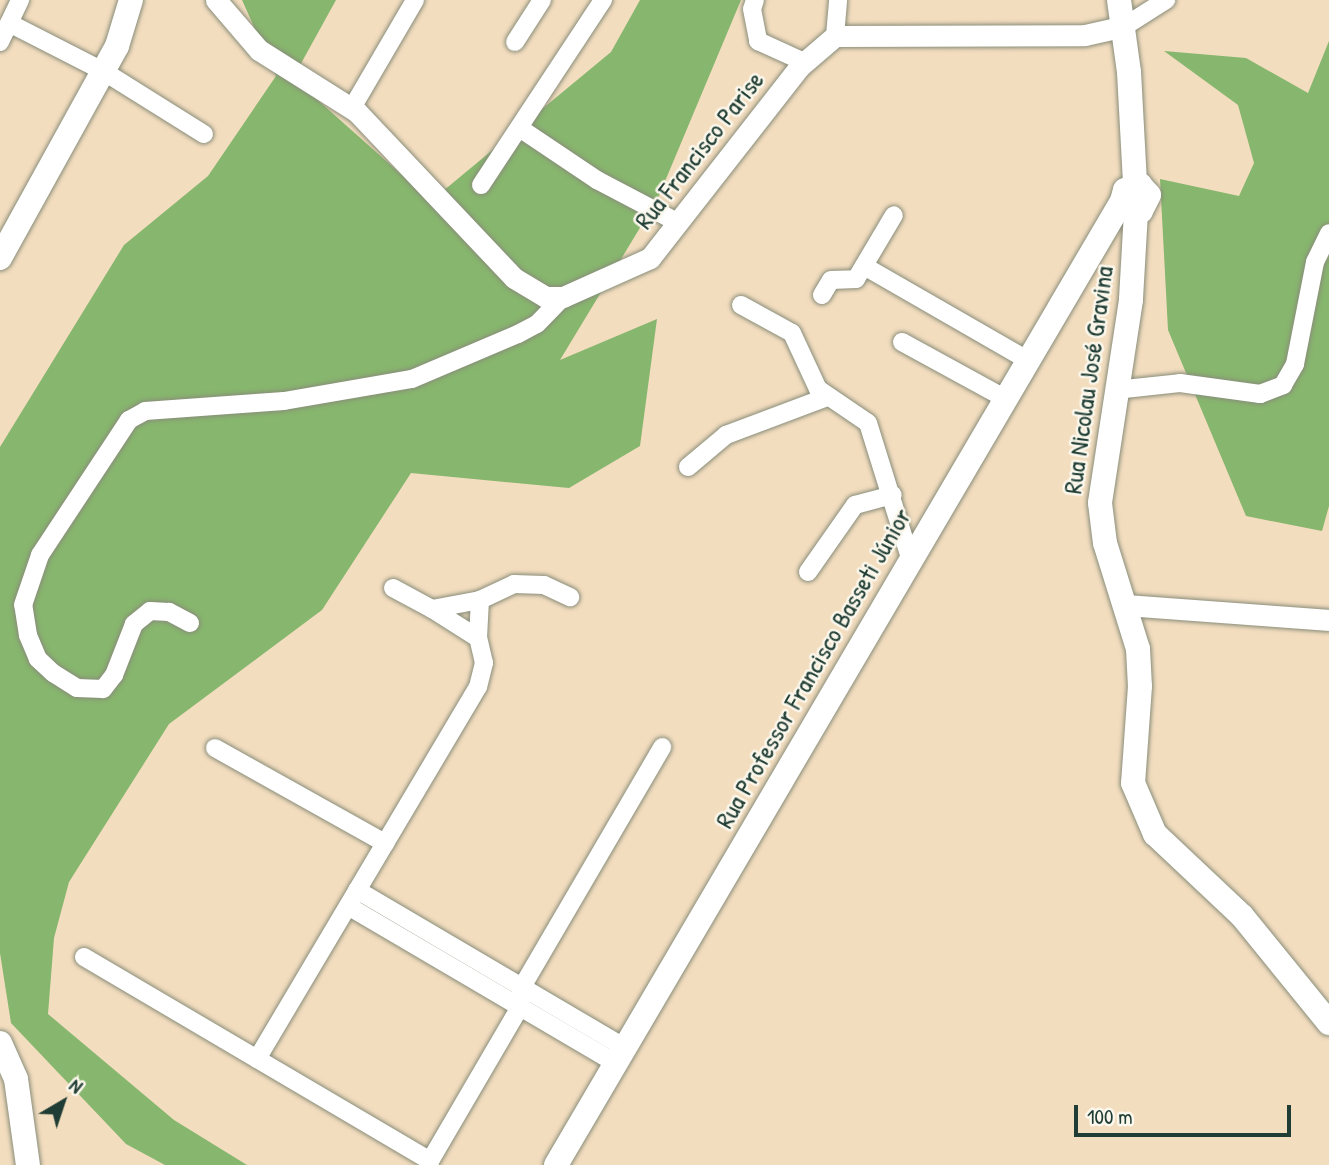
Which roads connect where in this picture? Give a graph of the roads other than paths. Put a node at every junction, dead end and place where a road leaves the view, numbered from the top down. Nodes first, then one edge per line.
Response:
1 (20, 0) edge
2 (131, 0) edge
3 (216, 0) edge
4 (415, 0) edge
5 (542, 0) edge
6 (603, 0) edge
7 (755, 0) edge
8 (838, 0) edge
9 (1119, 0) edge
10 (1166, 0) edge
11 (9, 23) junction
12 (1125, 26) junction
13 (835, 36) junction
14 (0, 41) edge
15 (515, 41) dead end
16 (804, 62) junction
17 (103, 71) junction
18 (352, 108) junction
19 (521, 129) junction
20 (204, 134) dead end
21 (481, 185) dead end
22 (1131, 199) junction
23 (894, 215) dead end
24 (680, 223) junction
25 (1329, 233) edge
26 (0, 258) edge
27 (864, 266) junction
28 (822, 295) dead end
29 (563, 296) junction
30 (741, 306) dead end
31 (902, 342) dead end
32 (1028, 361) junction
33 (1115, 390) junction
34 (827, 397) junction
35 (1006, 399) junction
36 (688, 467) dead end
37 (893, 495) junction
38 (911, 561) junction
39 (808, 572) dead end
40 (393, 588) dead end
41 (570, 597) dead end
42 (480, 600) junction
43 (1126, 605) junction
44 (432, 609) junction
45 (1329, 620) edge
46 (190, 623) dead end
47 (478, 638) junction
48 (662, 747) dead end
49 (215, 748) dead end
50 (385, 843) junction
51 (358, 890) junction
52 (348, 906) junction
53 (84, 957) dead end
54 (522, 987) junction
55 (520, 1007) junction
56 (1329, 1023) edge
57 (0, 1043) edge
58 (620, 1055) junction
59 (257, 1059) junction
60 (28, 1165) edge
61 (556, 1165) edge

1 - 11 street
2 - 17 main road
3 - 18 street
4 - 18 street
5 - 15 street
6 - 19 street
7 - 16 street
8 - 13 street
9 - 12 main road, Rua Nicolau José Gravina
10 - 12 street
11 - 14 street
11 - 17 street
12 - 13 street
12 - 22 main road, Rua Nicolau José Gravina
13 - 16 street, Rua Francisco Parise
16 - 24 street, Rua Francisco Parise
17 - 20 street
17 - 26 main road
18 - 29 street
19 - 21 street
19 - 24 street
22 - 32 main road, Rua Professor Francisco Basseti Júnior
22 - 33 main road, Rua Nicolau José Gravina
23 - 27 street
24 - 29 street, Rua Francisco Parise
25 - 33 street
27 - 28 street
27 - 32 street
29 - 46 street
30 - 34 street
31 - 35 street
32 - 35 main road, Rua Professor Francisco Basseti Júnior
33 - 43 main road, Rua Nicolau José Gravina
34 - 36 street
34 - 37 street
35 - 38 main road, Rua Professor Francisco Basseti Júnior
37 - 38 street
37 - 39 street
38 - 58 main road, Rua Professor Francisco Basseti Júnior
40 - 44 street
41 - 42 street
42 - 44 street
42 - 47 street
43 - 45 street
43 - 56 main road, Rua Nicolau José Gravina
44 - 47 street
47 - 50 street
48 - 54 street
49 - 50 street
50 - 51 street
51 - 52 street
51 - 54 street
52 - 55 street
52 - 59 street
53 - 59 street
54 - 55 street
54 - 58 street
55 - 58 street
55 - 59 street
57 - 60 main road
58 - 61 main road, Rua Professor Francisco Basseti Júnior

